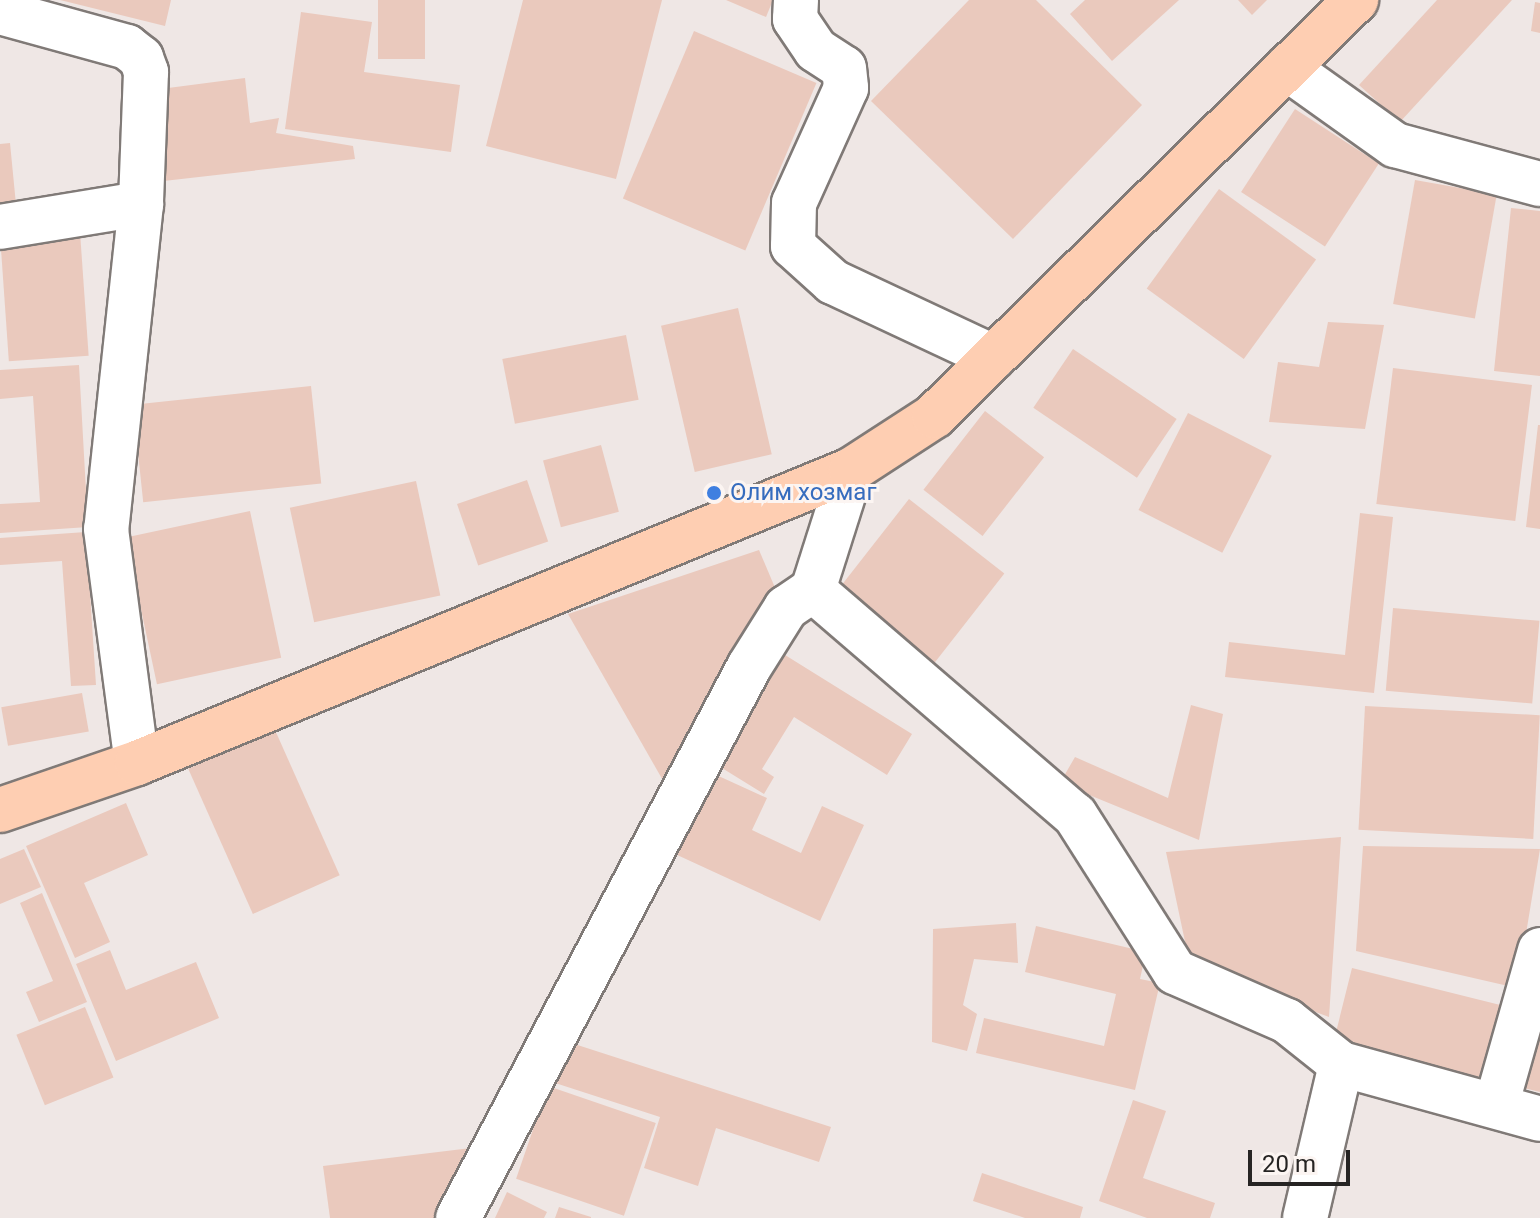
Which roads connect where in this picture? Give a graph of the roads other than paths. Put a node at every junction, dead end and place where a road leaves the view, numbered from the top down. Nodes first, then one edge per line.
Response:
1 (796, 0) edge
2 (1356, 0) edge
3 (0, 12) edge
4 (1287, 68) junction
5 (1540, 184) edge
6 (141, 204) junction
7 (0, 227) edge
8 (993, 357) junction
9 (851, 470) junction
10 (813, 590) junction
11 (137, 763) junction
12 (0, 810) edge
13 (1540, 950) edge
14 (1341, 1064) junction
15 (1496, 1106) junction
16 (1540, 1119) edge
17 (458, 1218) edge
18 (1305, 1218) edge

1 - 8 street
2 - 4 main road
3 - 6 street
4 - 5 street
4 - 8 main road
6 - 7 street
6 - 11 street
8 - 9 main road
9 - 10 street
9 - 11 main road
10 - 14 street
10 - 17 street
11 - 12 main road
13 - 15 street
14 - 15 street
14 - 18 street
15 - 16 street

